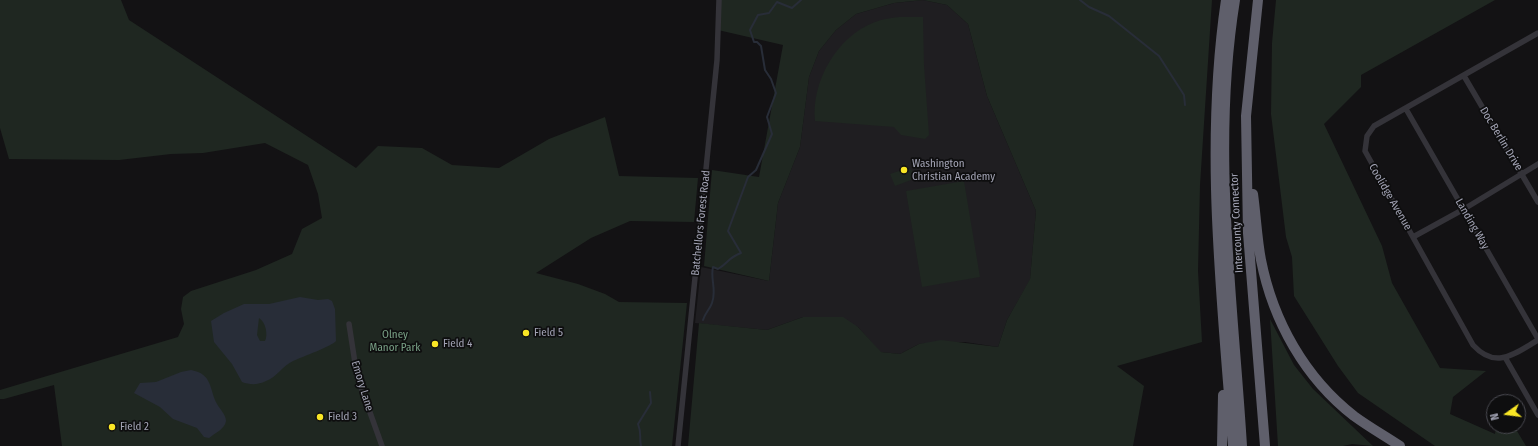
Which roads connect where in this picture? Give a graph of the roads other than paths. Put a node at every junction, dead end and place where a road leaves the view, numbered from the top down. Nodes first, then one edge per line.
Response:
1 (719, 0) edge
2 (1226, 0) edge
3 (1234, 0) edge
4 (1258, 0) edge
5 (1538, 33) edge
6 (1464, 76) junction
7 (1406, 109) junction
8 (1246, 142) junction
9 (1538, 164) edge
10 (1522, 174) junction
11 (1538, 202) edge
12 (1464, 209) junction
13 (1413, 237) junction
14 (349, 324) dead end
15 (1538, 340) edge
16 (1226, 352) junction
17 (1506, 359) junction
18 (1538, 415) edge
19 (382, 446) edge
20 (678, 446) edge
21 (1222, 446) edge
22 (1233, 446) edge
23 (1242, 446) edge
24 (1265, 446) edge
25 (1400, 446) edge

1 - 20 street, Batchellors Forest Road
2 - 16 highway
3 - 23 highway, Intercounty Connector
4 - 8 highway, Intercounty Connector
5 - 6 street, Coolidge Avenue
6 - 7 street, Coolidge Avenue
6 - 10 street, Doc Berlin Drive
7 - 12 street, Landing Way
7 - 13 street, Coolidge Avenue
8 - 24 highway, Intercounty Connector
8 - 25 highway
9 - 10 street
10 - 11 street, Doc Berlin Drive
10 - 12 street
12 - 13 street
12 - 15 street, Landing Way
13 - 17 street, Coolidge Avenue
14 - 19 street, Emory Lane
15 - 17 street
16 - 21 highway
16 - 22 highway
17 - 18 street

